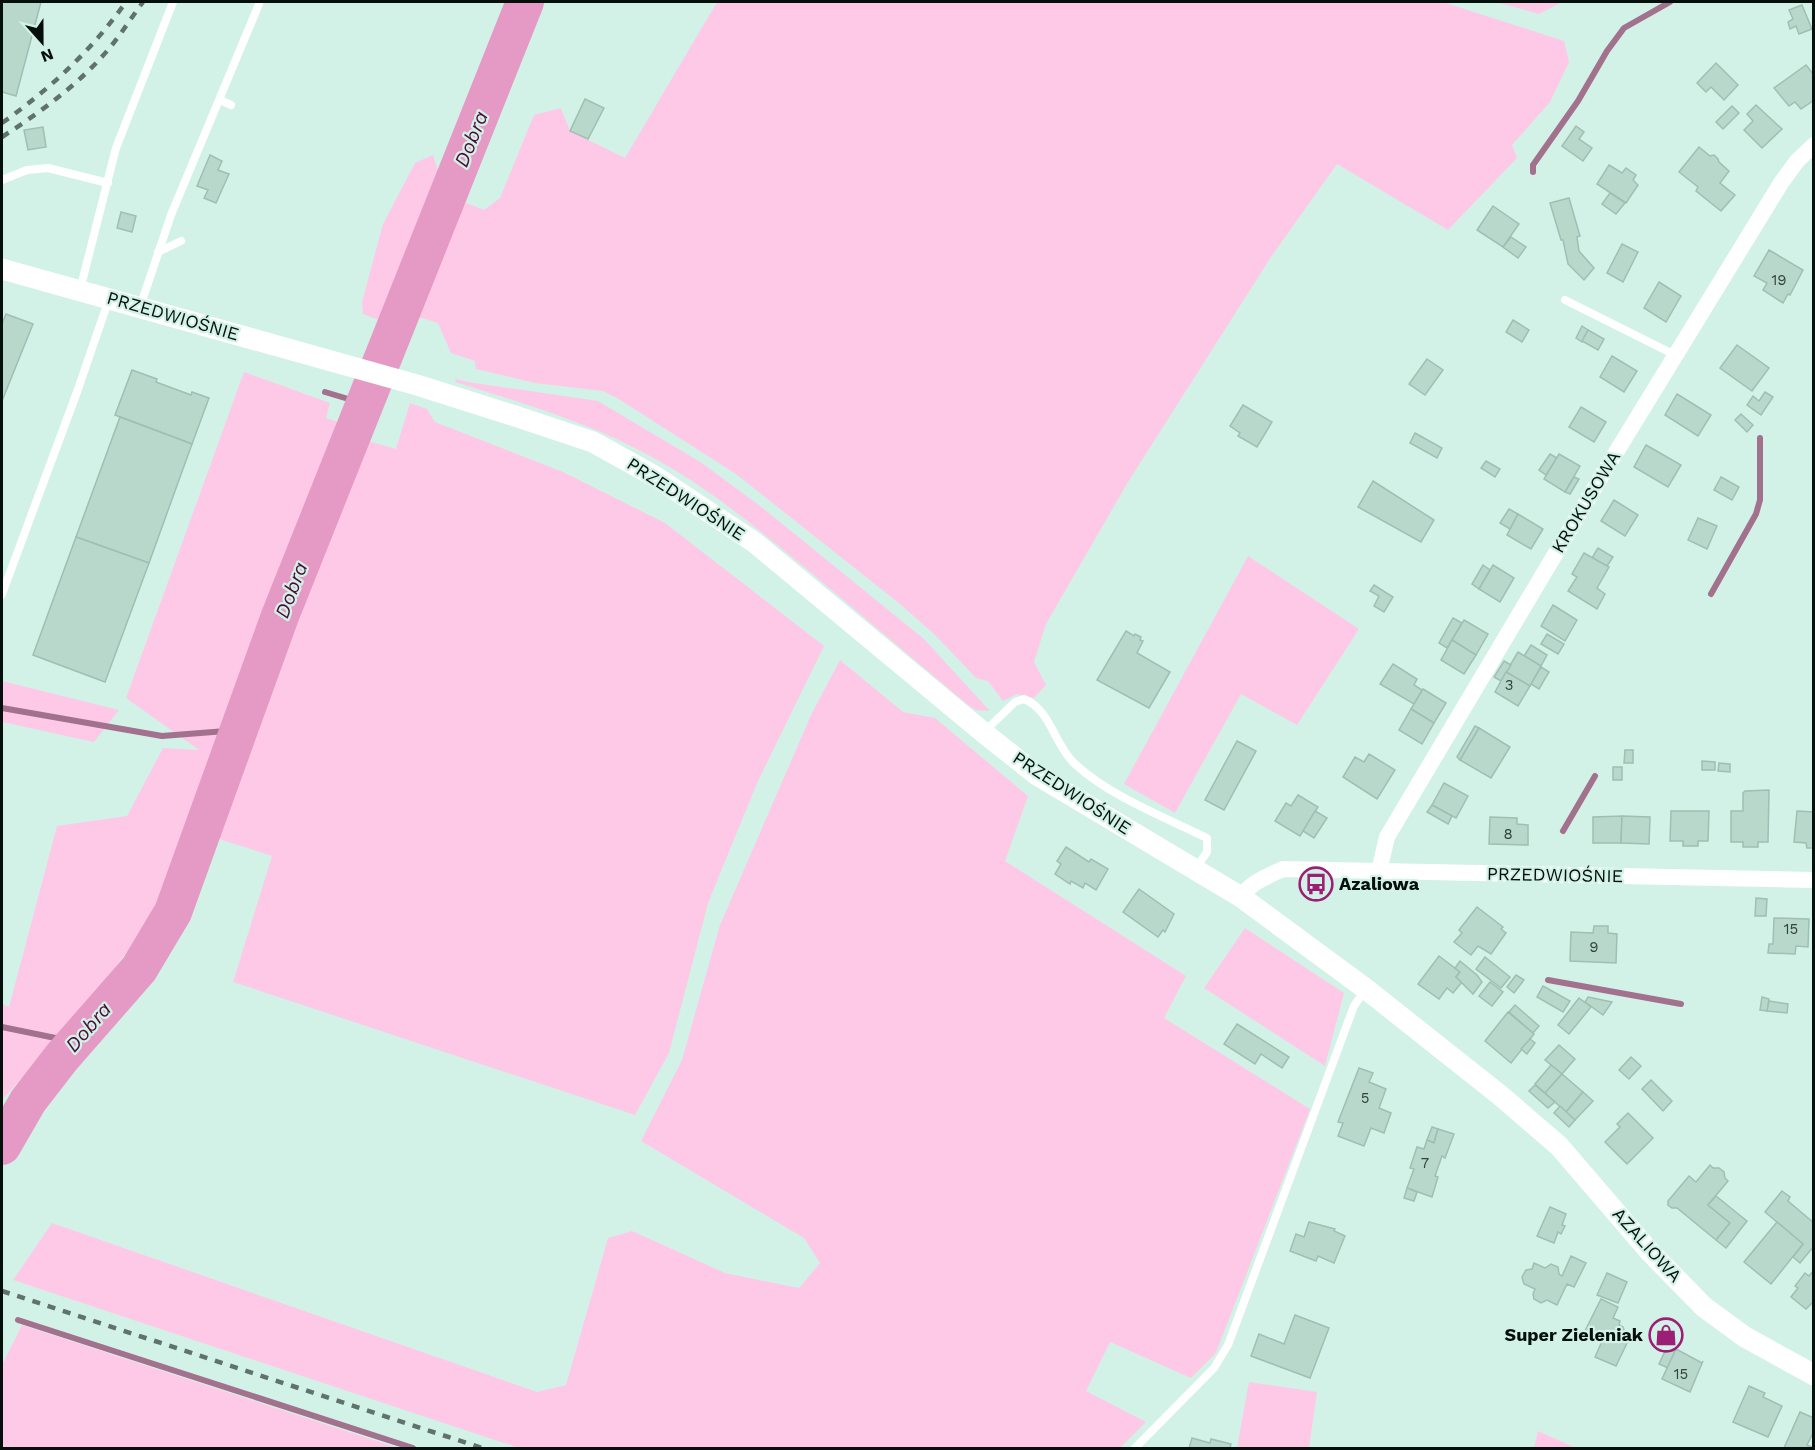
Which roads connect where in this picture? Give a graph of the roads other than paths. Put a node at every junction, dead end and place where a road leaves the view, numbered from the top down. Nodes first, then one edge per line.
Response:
1 (173, 2) edge
2 (259, 4) dead end
3 (246, 38) junction
4 (257, 42) dead end
5 (220, 100) junction
6 (231, 105) dead end
7 (1814, 145) edge
8 (2, 180) edge
9 (108, 183) junction
10 (181, 241) dead end
11 (158, 252) junction
12 (2, 269) edge
13 (80, 290) junction
14 (110, 298) junction
15 (1565, 300) dead end
16 (140, 307) junction
17 (1675, 355) junction
18 (2, 594) edge
19 (984, 733) junction
20 (1196, 869) junction
21 (1379, 871) junction
22 (1814, 880) edge
23 (1241, 897) junction
24 (1366, 989) junction
25 (1814, 1375) edge
26 (1135, 1449) edge

1 - 9 lane
2 - 3 lane
3 - 4 lane
3 - 5 lane
5 - 6 lane
5 - 11 lane
7 - 17 street, KROKUSOWA
8 - 9 lane
9 - 13 lane
10 - 11 lane
11 - 16 lane
12 - 13 street, PRZEDWIOŚNIE
13 - 14 street, PRZEDWIOŚNIE
14 - 16 street, PRZEDWIOŚNIE
14 - 18 lane
15 - 17 lane
16 - 19 street, PRZEDWIOŚNIE
17 - 21 street, KROKUSOWA
19 - 20 street, PRZEDWIOŚNIE
19 - 20 lane
20 - 23 street, PRZEDWIOŚNIE
21 - 22 street, PRZEDWIOŚNIE
21 - 23 street, PRZEDWIOŚNIE
23 - 24 street, AZALIOWA
24 - 25 street, AZALIOWA
24 - 26 lane

